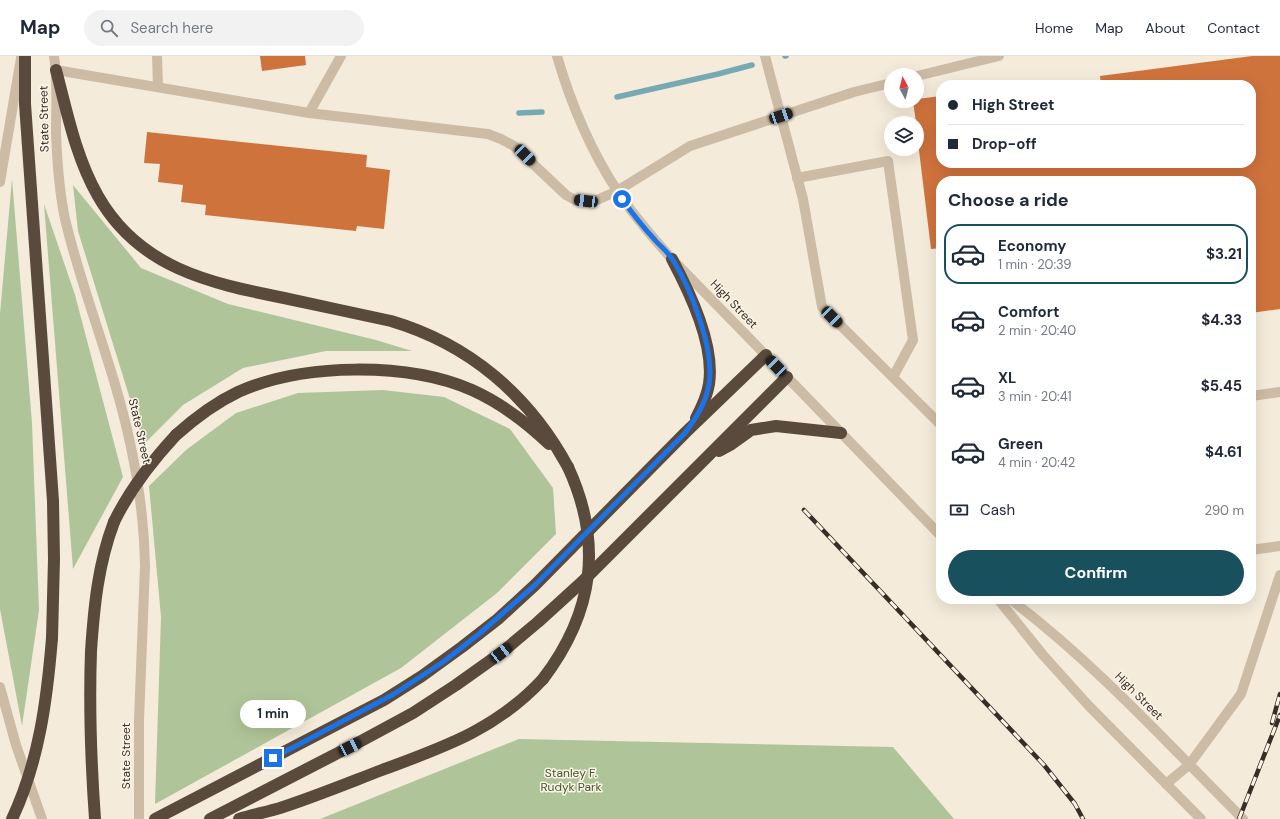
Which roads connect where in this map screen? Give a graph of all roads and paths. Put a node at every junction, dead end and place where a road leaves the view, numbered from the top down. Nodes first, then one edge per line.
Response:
1 (22, 56) edge
2 (25, 56) edge
3 (54, 56) edge
4 (157, 56) edge
5 (341, 56) edge
6 (557, 56) edge
7 (766, 56) edge
8 (999, 56) edge
9 (56, 70) junction
10 (924, 74) edge
11 (884, 85) edge
12 (158, 87) junction
13 (309, 113) junction
14 (781, 116) junction
15 (797, 178) junction
16 (0, 182) edge
17 (617, 191) junction
18 (672, 259) junction
19 (766, 355) junction
20 (787, 377) junction
21 (893, 377) junction
22 (1280, 392) edge
23 (1256, 395) edge
24 (936, 421) edge
25 (841, 432) junction
26 (685, 433) junction
27 (705, 458) junction
28 (568, 467) junction
29 (936, 531) edge
30 (1280, 546) edge
31 (1256, 549) edge
32 (1280, 575) edge
33 (1002, 604) edge
34 (1016, 604) edge
35 (0, 687) edge
36 (1189, 765) junction
37 (1166, 784) junction
38 (12, 819) edge
39 (42, 819) edge
40 (95, 819) edge
41 (139, 819) edge
42 (155, 819) edge
43 (210, 819) edge
44 (239, 819) edge
45 (1201, 819) edge
46 (1242, 819) edge

1 - 16 street
2 - 38 highway, bridge
3 - 9 street, State Street
4 - 12 street
5 - 13 street
6 - 17 street, High Street
7 - 14 street
8 - 10 street
9 - 12 street
9 - 28 highway
9 - 41 street, State Street
11 - 14 street
12 - 13 street
13 - 17 street
14 - 15 street
14 - 17 street
15 - 21 street
15 - 21 street
17 - 18 street, High Street
18 - 19 street, High Street
18 - 26 highway
19 - 20 street, High Street
19 - 26 highway
20 - 25 street, High Street
20 - 27 highway
21 - 24 street
22 - 23 street
25 - 27 highway
25 - 29 street, High Street
26 - 42 highway
27 - 43 highway
28 - 40 highway, bridge
28 - 44 highway, bridge
30 - 31 street
32 - 36 street
33 - 37 street
34 - 36 street, High Street
35 - 39 street
36 - 37 street
36 - 46 street, High Street
37 - 45 street

